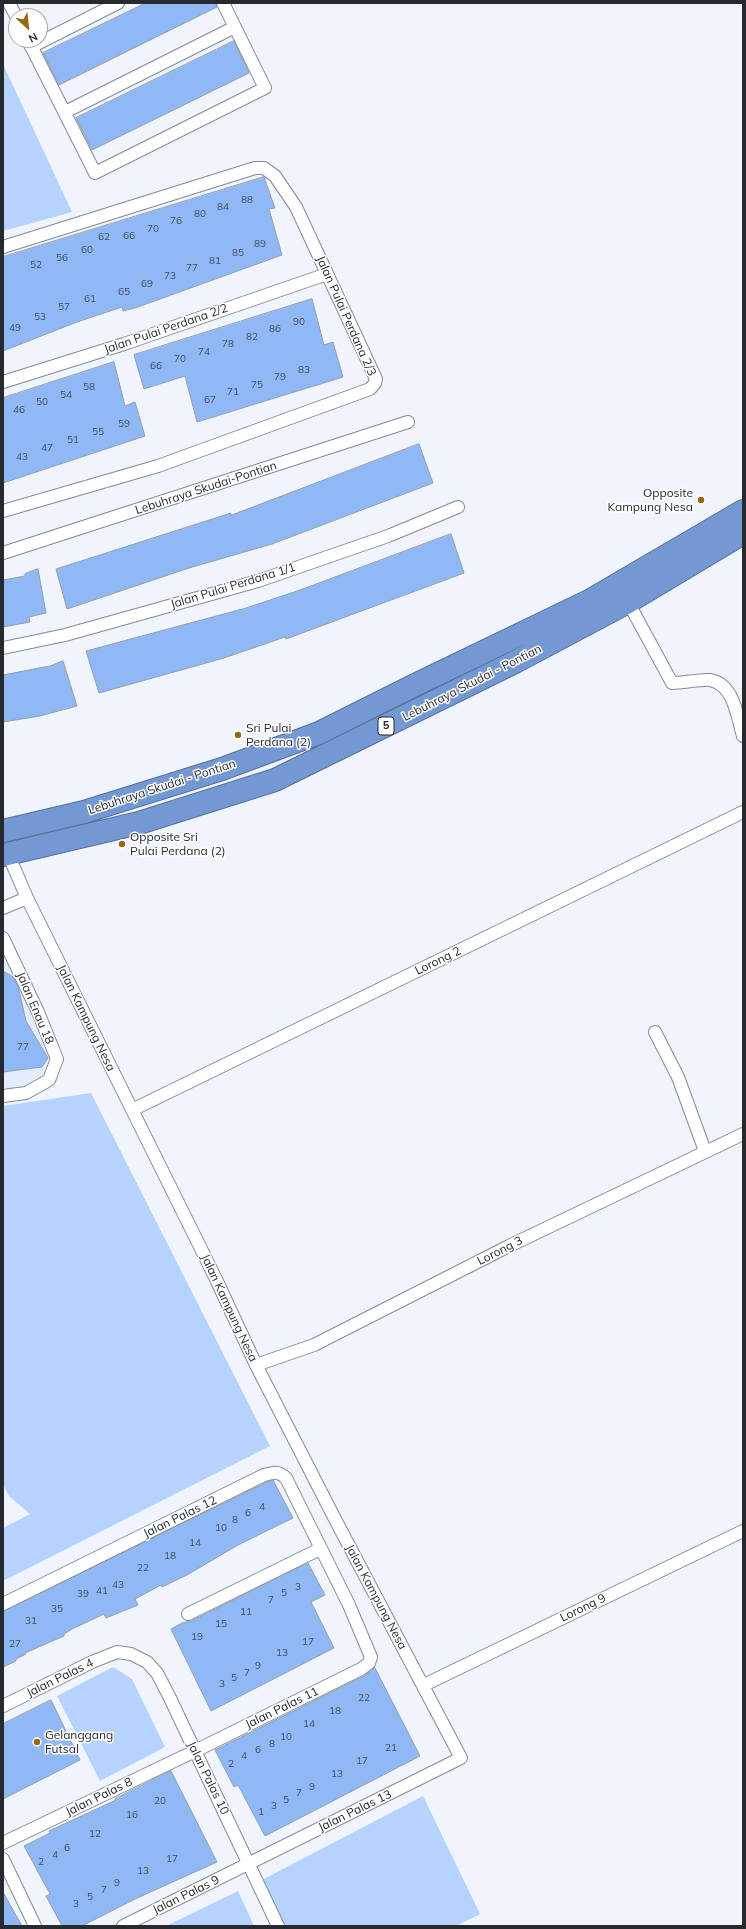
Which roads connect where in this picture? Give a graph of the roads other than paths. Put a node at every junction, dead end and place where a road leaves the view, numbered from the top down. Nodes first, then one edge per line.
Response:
1 (118, 3) edge
2 (223, 3) edge
3 (235, 27) junction
4 (48, 36) edge
5 (32, 48) edge
6 (65, 112) junction
7 (3, 247) edge
8 (327, 274) junction
9 (3, 382) edge
10 (408, 422) dead end
11 (458, 506) dead end
12 (3, 511) edge
13 (743, 511) edge
14 (743, 533) edge
15 (3, 553) edge
16 (628, 602) junction
17 (3, 648) edge
18 (743, 736) edge
19 (743, 812) edge
20 (3, 831) edge
21 (5, 854) edge
22 (27, 898) junction
23 (3, 908) edge
24 (5, 945) edge
25 (655, 1032) dead end
26 (3, 1096) edge
27 (132, 1110) junction
28 (743, 1134) edge
29 (705, 1151) junction
30 (256, 1365) junction
31 (743, 1531) edge
32 (320, 1549) junction
33 (3, 1604) edge
34 (188, 1614) dead end
35 (117, 1652) joint
36 (369, 1663) joint
37 (424, 1685) junction
38 (3, 1706) edge
39 (195, 1751) junction
40 (461, 1758) joint
41 (3, 1843) edge
42 (3, 1859) edge
43 (249, 1863) junction
44 (35, 1926) edge
45 (123, 1926) edge
46 (278, 1926) edge

1 - 4 street
2 - 3 street
3 - 6 street
3 - 6 street
5 - 6 street
7 - 8 street, Jalan Pulai Perdana 2/3
8 - 9 street, Jalan Pulai Perdana 2/2
8 - 12 street, Jalan Pulai Perdana 2/3
10 - 15 street, Lebuhraya Skudai-Pontian
11 - 17 street, Jalan Pulai Perdana 1/1
13 - 20 highway, Lebuhraya Skudai - Pontian / 5
14 - 16 highway, Lebuhraya Skudai - Pontian / 5
16 - 18 street
16 - 21 highway, Lebuhraya Skudai - Pontian / 5
19 - 27 street, Lorong 2
21 - 22 street, Jalan Kampung Nesa
22 - 23 street
22 - 27 street, Jalan Kampung Nesa
24 - 26 street, Jalan Enau 18
25 - 29 street
27 - 30 street, Jalan Kampung Nesa
28 - 29 street, Lorong 3
29 - 30 street, Lorong 3
30 - 37 street, Jalan Kampung Nesa
31 - 37 street, Lorong 9
32 - 33 street, Jalan Palas 12
32 - 34 street
32 - 36 street, Jalan Palas 12
35 - 38 street, Jalan Palas 4
35 - 39 street, Jalan Palas 10
36 - 39 street, Jalan Palas 11
37 - 40 street, Jalan Kampung Nesa
39 - 41 street, Jalan Palas 8
39 - 43 street, Jalan Palas 10
40 - 43 street, Jalan Palas 13
42 - 44 street
43 - 45 street, Jalan Palas 9
43 - 46 street, Jalan Palas 10

